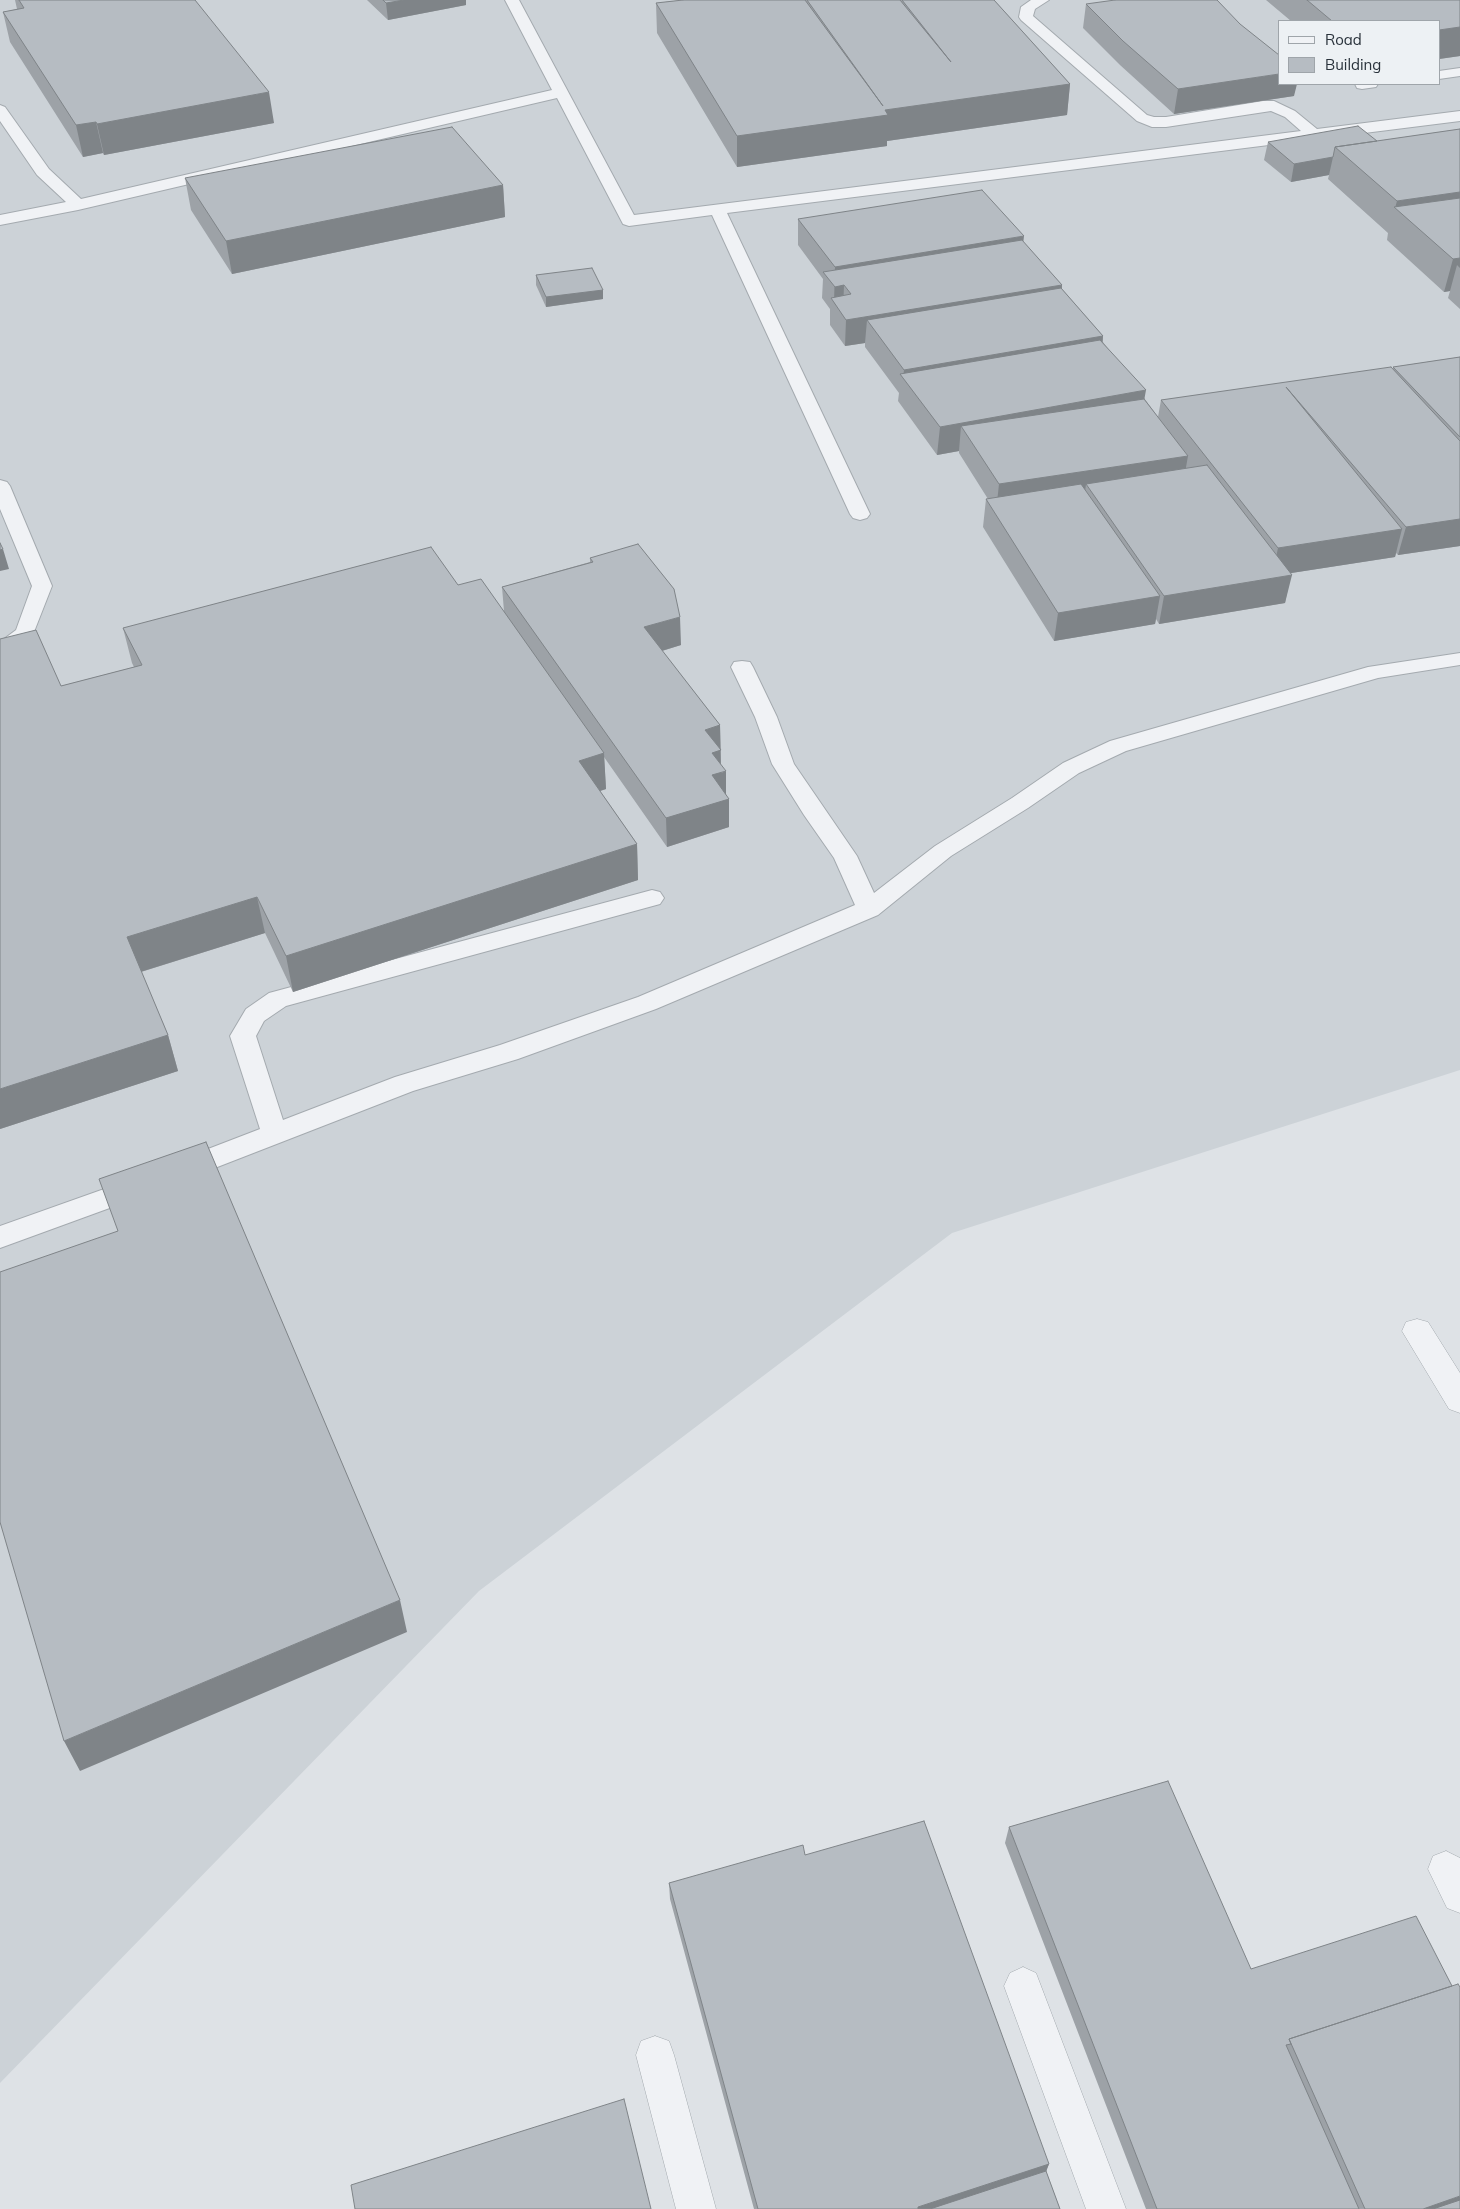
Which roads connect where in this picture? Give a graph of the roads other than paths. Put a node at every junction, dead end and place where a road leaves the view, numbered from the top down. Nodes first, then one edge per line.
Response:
1 (512, 0) edge
2 (1042, 0) edge
3 (1460, 72) edge
4 (1440, 75) edge
5 (560, 92) junction
6 (0, 110) edge
7 (1460, 116) edge
8 (1313, 134) junction
9 (78, 205) junction
10 (718, 211) junction
11 (0, 220) edge
12 (0, 486) edge
13 (860, 514) dead end
14 (0, 652) edge
15 (1460, 659) edge
16 (742, 667) dead end
17 (652, 898) dead end
18 (869, 908) junction
19 (275, 1135) junction
20 (0, 1237) edge
21 (1417, 1331) dead end
22 (1460, 1400) edge
23 (1023, 1986) dead end
24 (655, 2055) dead end
25 (696, 2209) edge
26 (1106, 2209) edge

1 - 5 lane
2 - 8 lane
3 - 4 lane
5 - 9 lane
5 - 10 lane
6 - 9 lane
7 - 8 lane
8 - 10 lane
9 - 11 lane
10 - 13 lane
12 - 14 lane
15 - 18 lane
16 - 18 lane
17 - 19 lane
18 - 19 lane
19 - 20 lane
21 - 22 street
23 - 26 street
24 - 25 street

